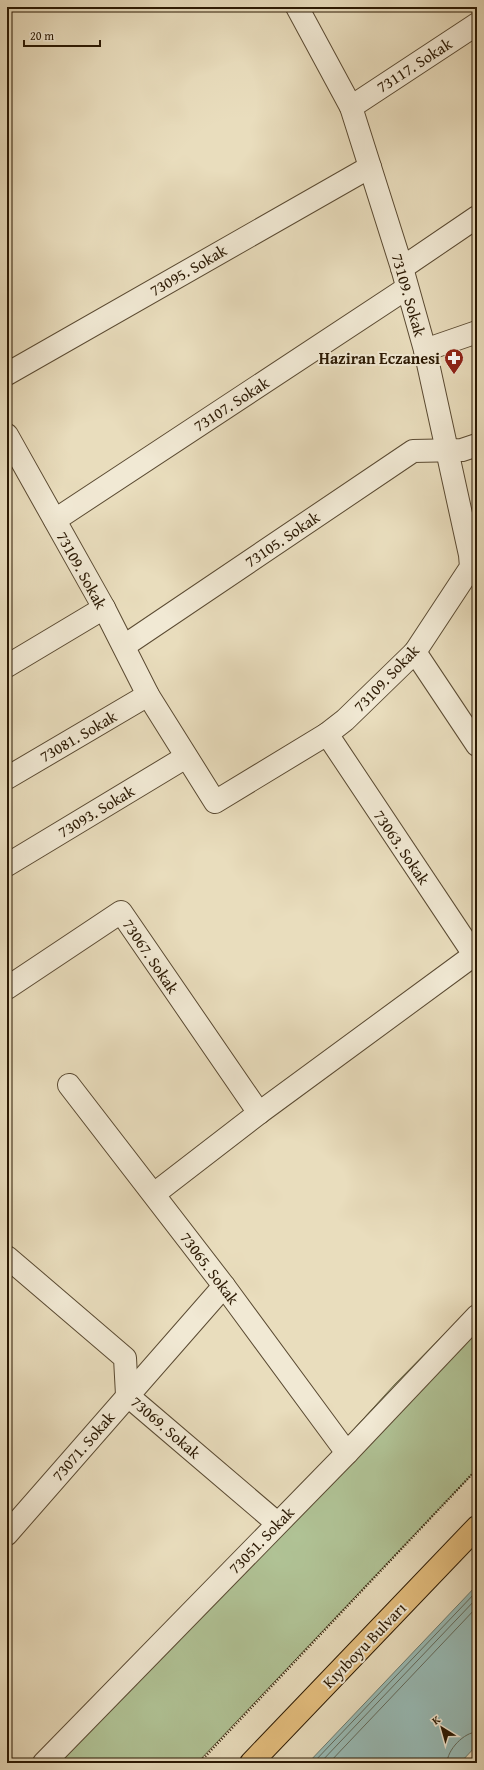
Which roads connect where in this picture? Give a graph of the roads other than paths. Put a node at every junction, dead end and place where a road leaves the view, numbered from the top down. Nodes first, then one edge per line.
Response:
1 (297, 7) edge
2 (477, 24) edge
3 (351, 107) junction
4 (370, 167) junction
5 (477, 217) edge
6 (404, 278) junction
7 (477, 332) edge
8 (425, 350) junction
9 (7, 374) edge
10 (7, 435) edge
11 (477, 445) edge
12 (446, 450) junction
13 (55, 520) junction
14 (473, 554) edge
15 (104, 608) junction
16 (124, 646) junction
17 (415, 652) junction
18 (7, 666) edge
19 (148, 695) junction
20 (327, 734) junction
21 (477, 745) edge
22 (186, 757) junction
23 (7, 778) edge
24 (7, 865) edge
25 (476, 957) edge
26 (7, 988) edge
27 (69, 1086) dead end
28 (259, 1114) junction
29 (154, 1194) junction
30 (7, 1257) edge
31 (224, 1286) junction
32 (477, 1316) edge
33 (127, 1395) junction
34 (347, 1453) junction
35 (277, 1522) junction
36 (477, 1527) edge
37 (7, 1534) edge
38 (44, 1763) edge
39 (251, 1763) edge

1 - 3 street, 73109. Sokak
2 - 3 street, 73117. Sokak
3 - 4 street, 73109. Sokak
4 - 6 street, 73109. Sokak
4 - 9 street, 73095. Sokak
5 - 6 street, 73107. Sokak
6 - 8 street, 73109. Sokak
6 - 13 street, 73107. Sokak
7 - 8 street
8 - 12 street, 73109. Sokak
10 - 13 street, 73109. Sokak
11 - 12 street, 73105. Sokak
12 - 14 street, 73109. Sokak
12 - 16 street, 73105. Sokak
13 - 15 street, 73109. Sokak
14 - 17 street, 73109. Sokak
15 - 16 street, 73109. Sokak
15 - 18 street
16 - 19 street, 73109. Sokak
17 - 20 street, 73109. Sokak
17 - 21 street
19 - 22 street, 73109. Sokak
19 - 23 street, 73081. Sokak
20 - 22 street, 73109. Sokak
20 - 25 street, 73063. Sokak
22 - 24 street, 73093. Sokak
25 - 28 street
26 - 28 street, 73067. Sokak
27 - 29 street, 73065. Sokak
28 - 29 street
29 - 31 street, 73065. Sokak
30 - 33 street, 73069. Sokak
31 - 33 street, 73071. Sokak
31 - 34 street, 73065. Sokak
32 - 34 street, 73051. Sokak
33 - 35 street, 73069. Sokak
33 - 37 street, 73071. Sokak
34 - 35 street, 73051. Sokak
35 - 38 street, 73051. Sokak
36 - 39 main road, Kıyıboyu Bulvarı

